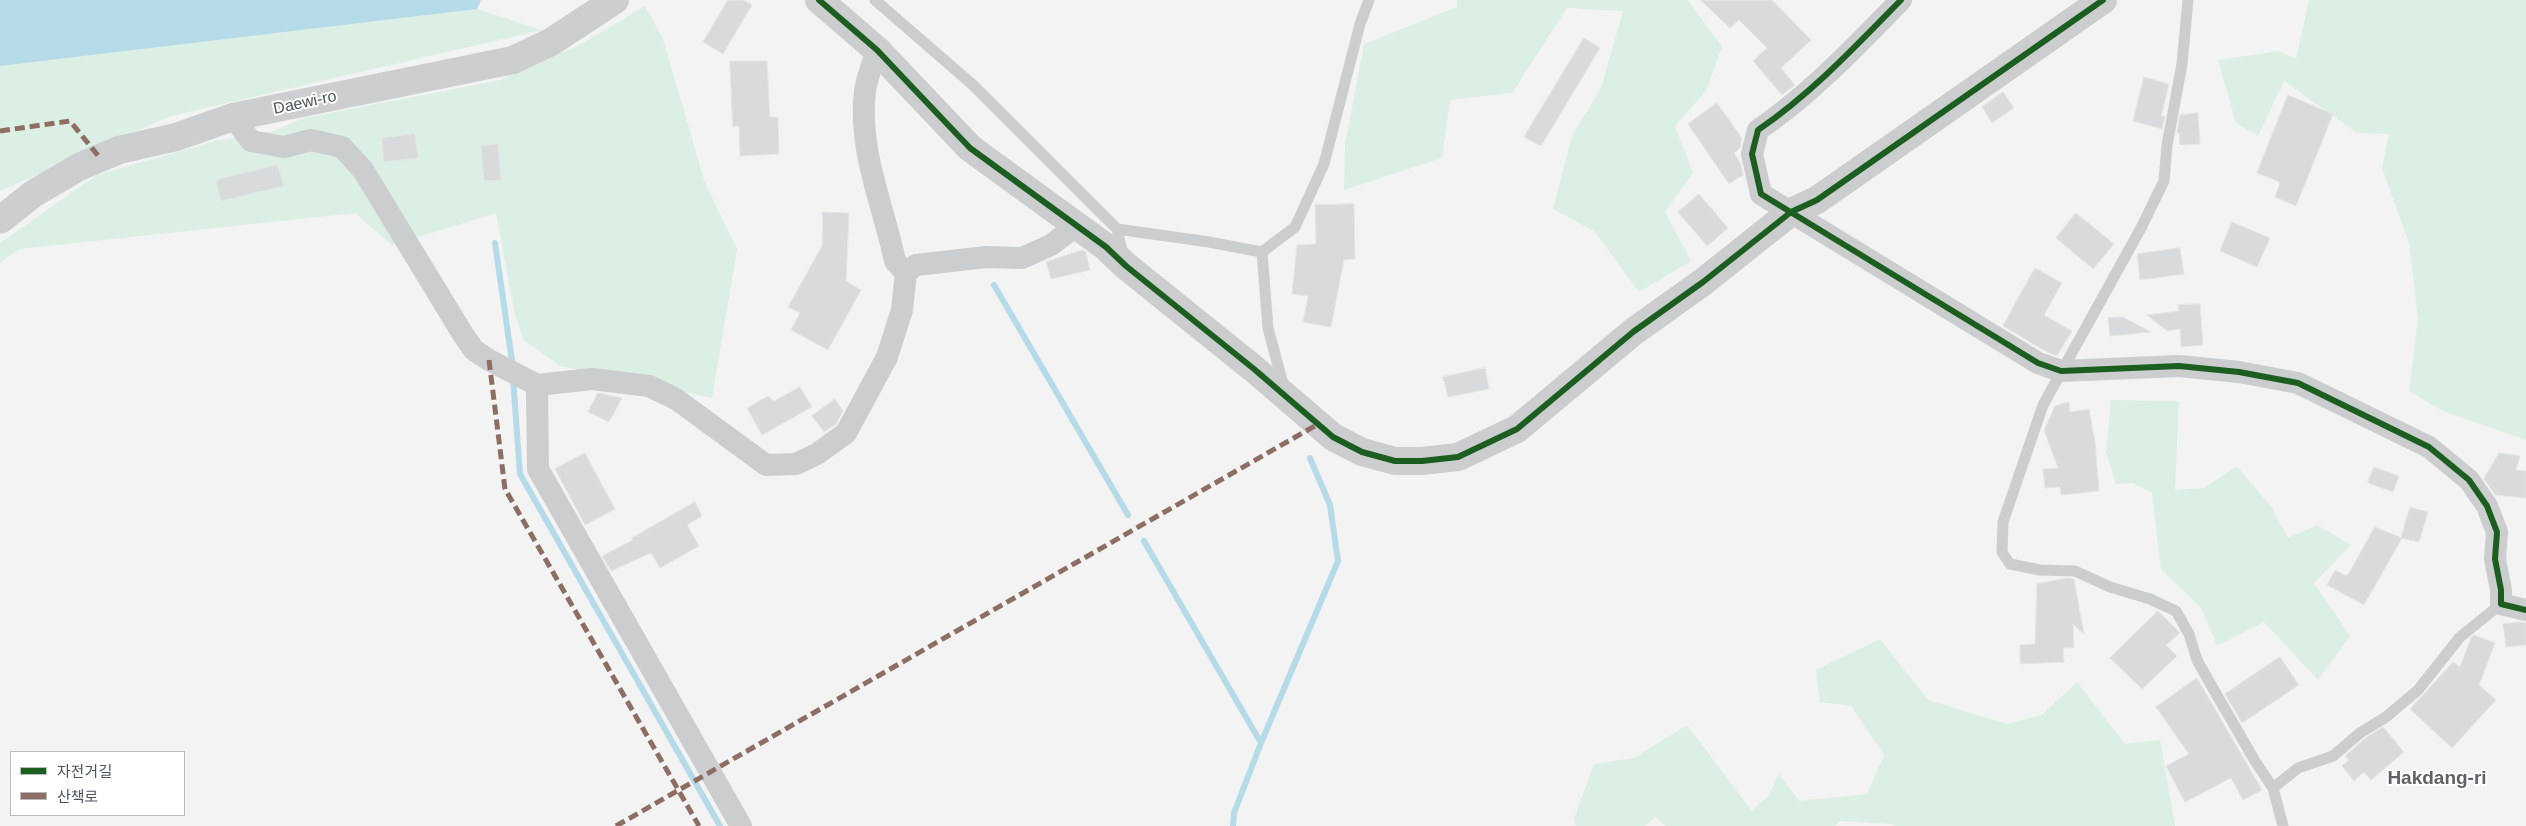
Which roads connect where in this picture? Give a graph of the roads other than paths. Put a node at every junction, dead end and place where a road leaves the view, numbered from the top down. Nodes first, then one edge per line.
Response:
1 (615, 0) edge
2 (819, 0) edge
3 (875, 0) edge
4 (1369, 0) edge
5 (1901, 0) edge
6 (2103, 0) edge
7 (2188, 0) edge
8 (876, 50) junction
9 (233, 118) junction
10 (1791, 212) junction
11 (0, 220) edge
12 (1076, 226) junction
13 (1117, 229) junction
14 (1262, 252) junction
15 (1126, 266) junction
16 (906, 272) junction
17 (2061, 371) junction
18 (522, 376) junction
19 (1286, 396) junction
20 (2501, 604) junction
21 (2526, 610) edge
22 (2273, 788) junction
23 (741, 826) edge
24 (2283, 826) edge

1 - 9 main road, Daewi-ro
2 - 8 street
3 - 13 lane
4 - 14 lane
5 - 10 street
6 - 10 street
7 - 17 lane
8 - 12 street
8 - 16 street
9 - 11 main road, Daewi-ro
9 - 18 street
10 - 17 street
10 - 19 street
12 - 15 street
12 - 16 street
13 - 14 lane
13 - 15 lane
14 - 19 lane
15 - 19 street
16 - 18 street
17 - 20 street
17 - 22 lane
18 - 23 street
20 - 21 street
20 - 22 lane
22 - 24 lane

